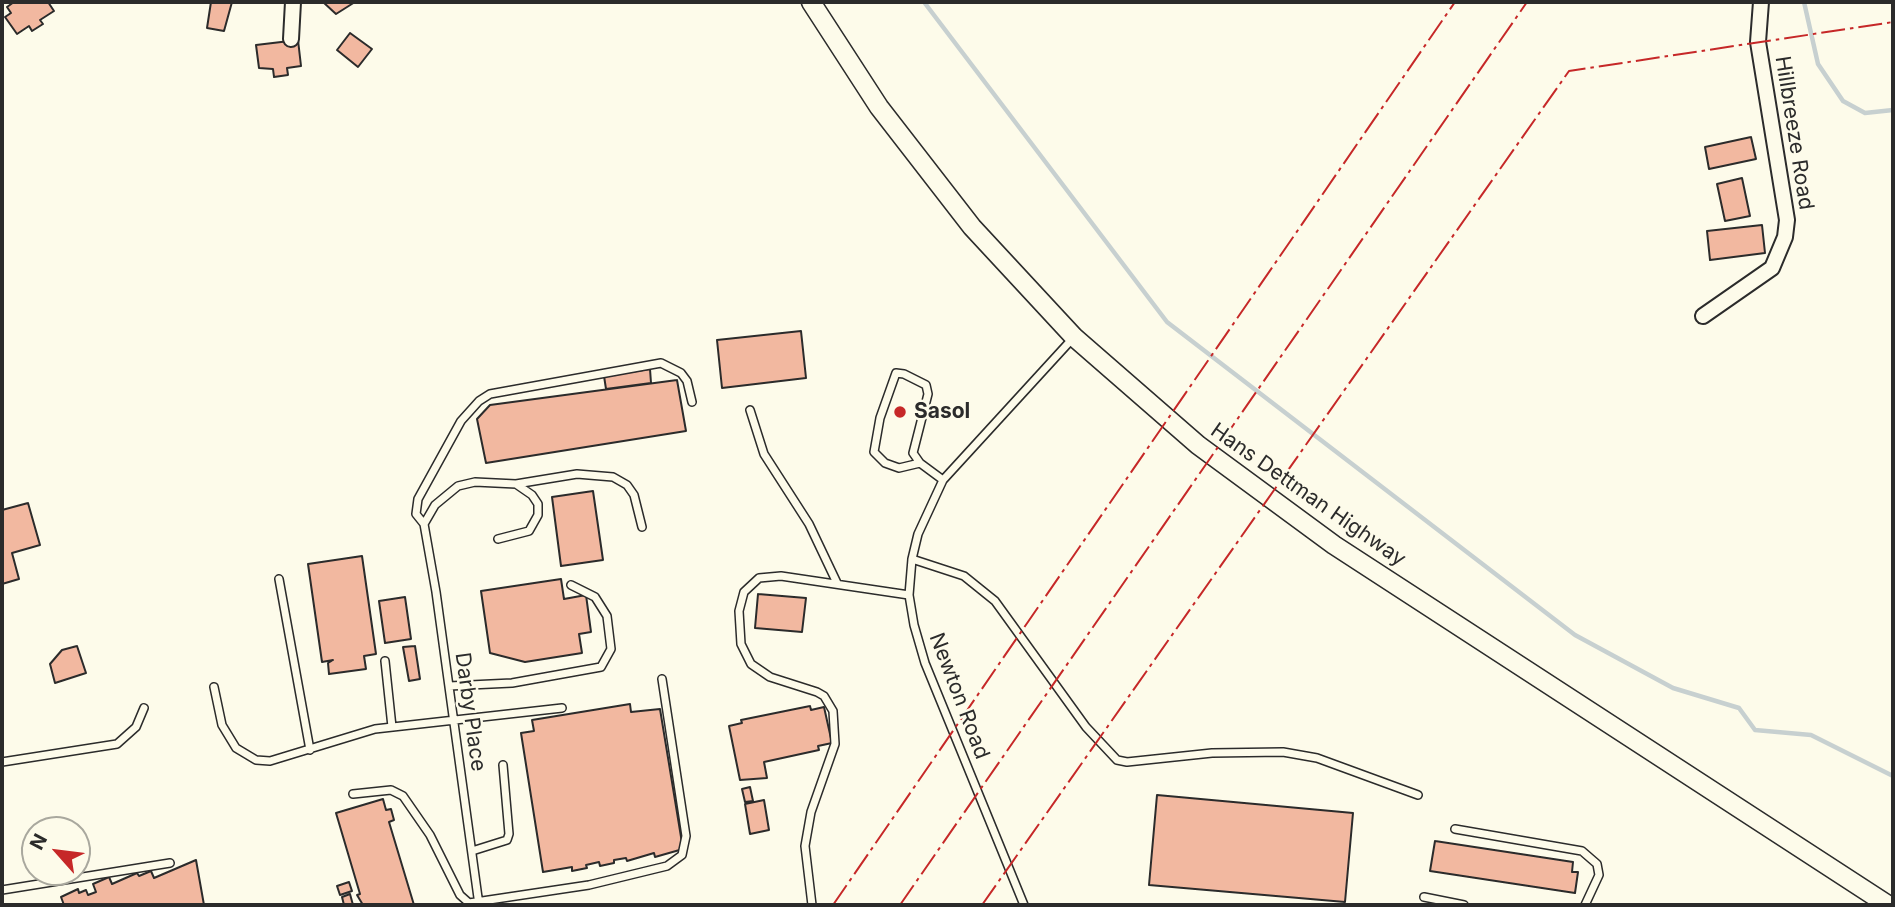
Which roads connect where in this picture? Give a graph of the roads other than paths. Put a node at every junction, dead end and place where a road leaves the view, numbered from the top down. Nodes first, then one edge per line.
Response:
1 (293, 2) edge
2 (811, 2) edge
3 (1761, 2) edge
4 (291, 39) dead end
5 (1703, 316) dead end
6 (1074, 337) junction
7 (692, 402) dead end
8 (750, 410) dead end
9 (920, 463) junction
10 (943, 480) junction
11 (516, 484) junction
12 (424, 524) junction
13 (642, 527) dead end
14 (498, 539) dead end
15 (912, 559) junction
16 (279, 579) dead end
17 (837, 583) junction
18 (572, 585) dead end
19 (909, 595) junction
20 (385, 661) dead end
21 (662, 679) dead end
22 (449, 685) junction
23 (214, 687) dead end
24 (144, 708) dead end
25 (562, 708) dead end
26 (453, 718) junction
27 (392, 727) junction
28 (310, 750) junction
29 (2, 762) edge
30 (503, 765) dead end
31 (352, 794) dead end
32 (1418, 795) dead end
33 (1455, 829) dead end
34 (472, 851) junction
35 (170, 863) dead end
36 (2, 890) edge
37 (1424, 897) dead end
38 (479, 904) edge
39 (812, 905) edge
40 (1024, 905) edge
41 (1464, 905) edge
42 (1585, 905) edge
43 (1888, 905) edge

1 - 4 street
2 - 6 street, Hans Dettman Highway
3 - 5 street, Hillbreeze Road
6 - 10 lane, Newton Road
6 - 43 street, Hans Dettman Highway
7 - 12 lane, Darby Place
8 - 17 lane
9 - 9 lane
9 - 10 lane
10 - 15 lane, Newton Road
11 - 12 lane
11 - 13 lane
11 - 14 lane
12 - 22 lane, Darby Place
15 - 19 lane, Newton Road
15 - 32 lane
16 - 28 lane
17 - 19 lane
17 - 39 lane
18 - 22 lane
19 - 40 lane, Newton Road
20 - 27 lane
21 - 38 lane
22 - 26 lane, Darby Place
23 - 28 lane
24 - 29 lane
25 - 26 lane
26 - 27 lane
26 - 34 lane, Darby Place
27 - 28 lane
30 - 34 lane
31 - 38 lane
33 - 42 lane
34 - 38 lane, Darby Place
35 - 36 lane
37 - 41 lane

